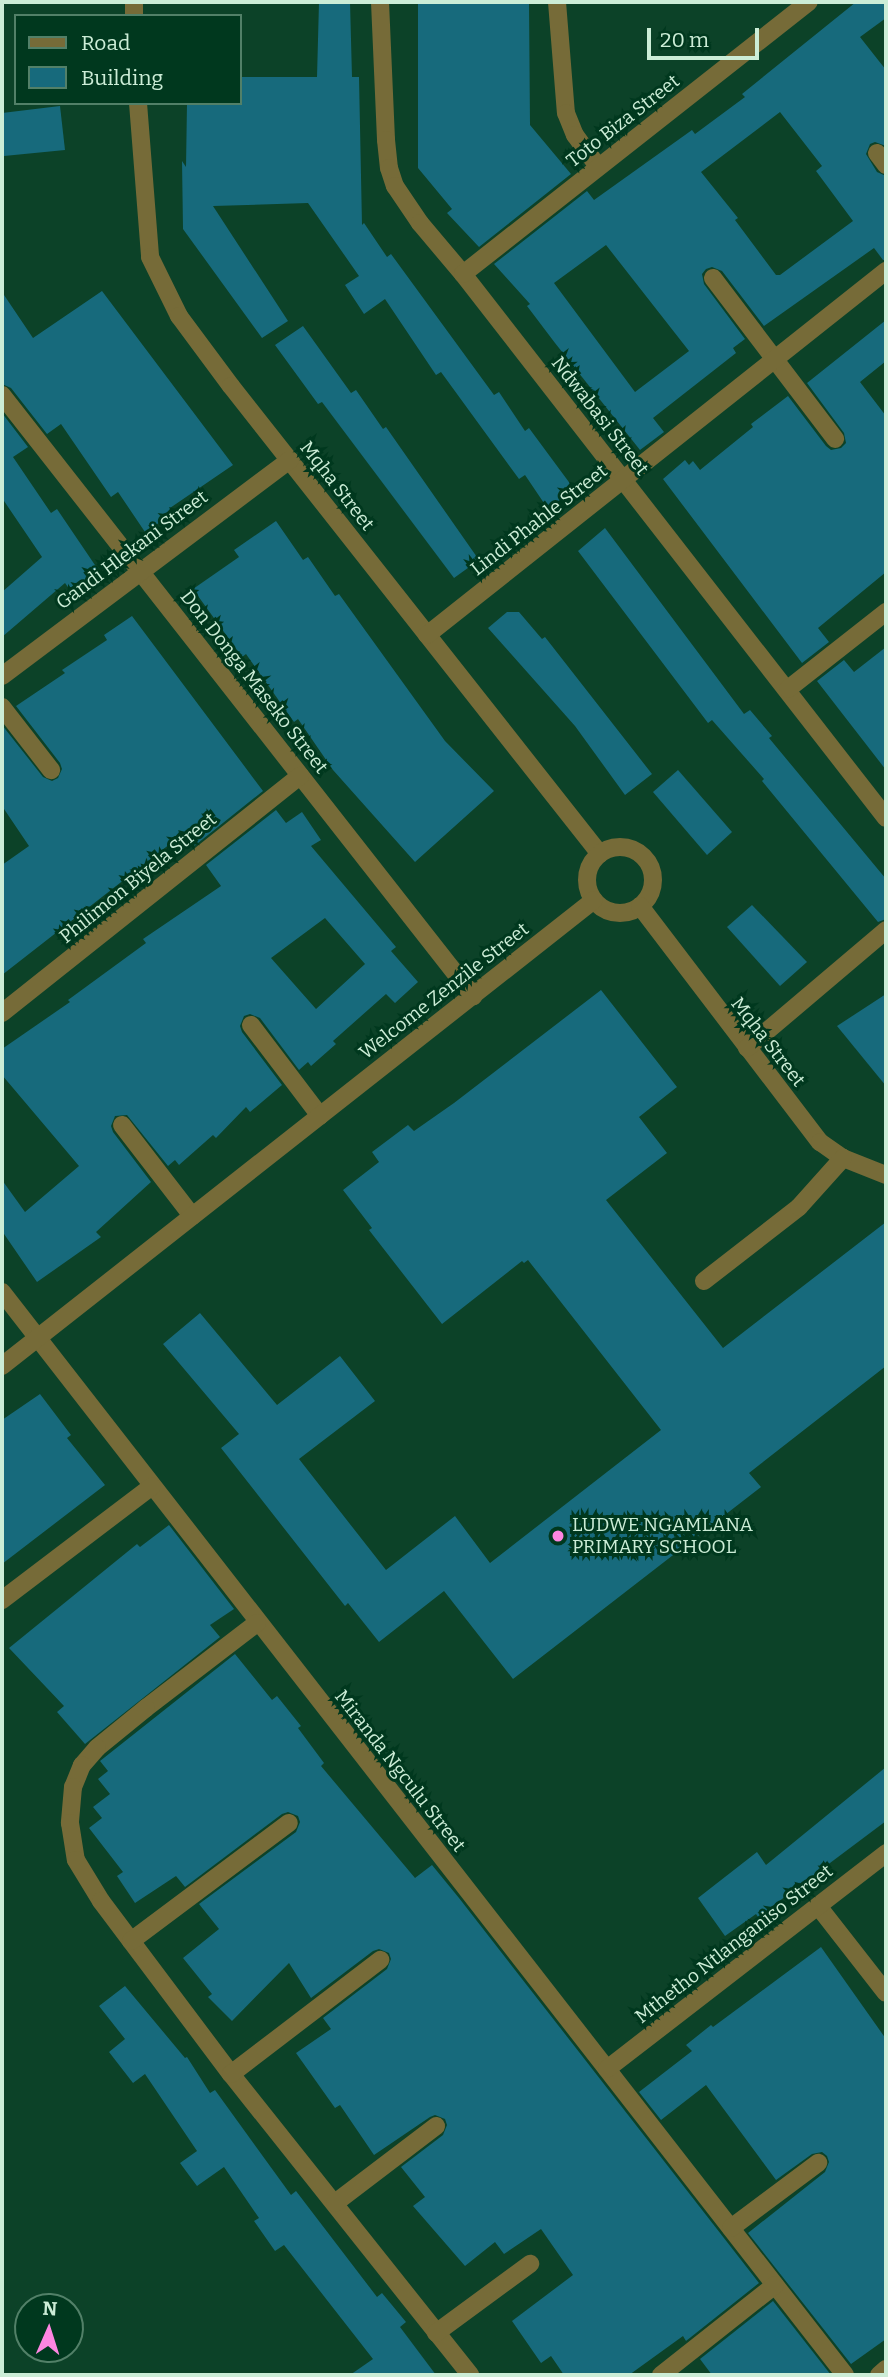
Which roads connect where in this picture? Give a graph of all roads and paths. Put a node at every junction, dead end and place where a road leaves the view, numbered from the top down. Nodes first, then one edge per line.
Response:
1 (380, 2) edge
2 (557, 2) edge
3 (809, 2) edge
4 (138, 105) edge
5 (598, 167) junction
6 (886, 271) edge
7 (463, 274) junction
8 (713, 278) dead end
9 (774, 359) junction
10 (2, 395) edge
11 (835, 439) dead end
12 (290, 460) junction
13 (624, 480) junction
14 (139, 570) junction
15 (886, 612) edge
16 (427, 635) junction
17 (2, 676) edge
18 (788, 690) junction
19 (2, 707) edge
20 (51, 770) dead end
21 (300, 776) junction
22 (886, 818) edge
23 (600, 854) junction
24 (594, 900) junction
25 (640, 906) junction
26 (886, 930) edge
27 (473, 996) junction
28 (2, 1013) edge
29 (251, 1025) dead end
30 (747, 1048) junction
31 (320, 1116) junction
32 (122, 1125) dead end
33 (843, 1158) junction
34 (886, 1175) edge
35 (192, 1216) junction
36 (704, 1281) dead end
37 (2, 1292) edge
38 (38, 1338) junction
39 (2, 1366) edge
40 (152, 1486) junction
41 (2, 1600) edge
42 (257, 1623) junction
43 (289, 1823) dead end
44 (886, 1853) edge
45 (818, 1906) junction
46 (131, 1941) junction
47 (380, 1960) dead end
48 (886, 1993) edge
49 (607, 2069) junction
50 (231, 2074) junction
51 (436, 2126) dead end
52 (818, 2163) dead end
53 (335, 2203) junction
54 (731, 2228) junction
55 (530, 2264) dead end
56 (775, 2285) junction
57 (436, 2333) junction
58 (886, 2369) edge
59 (470, 2375) edge
60 (661, 2375) edge
61 (845, 2375) edge
62 (879, 2375) edge

1 - 7 street, Ndwabasi Street
2 - 5 street
3 - 5 street, Toto Biza Street
4 - 12 street, Mqha Street
5 - 7 street, Toto Biza Street
6 - 9 street, Lindi Phahle Street
7 - 13 street, Ndwabasi Street
8 - 9 street
9 - 11 street
9 - 13 street, Lindi Phahle Street
10 - 14 street, Don Donga Maseko Street
12 - 14 street, Gandi Hlekani Street
12 - 16 street, Mqha Street
13 - 16 street, Lindi Phahle Street
13 - 18 street, Ndwabasi Street
14 - 17 street, Gandi Hlekani Street
14 - 21 street, Don Donga Maseko Street
15 - 18 street
16 - 23 street, Mqha Street
18 - 22 street, Ndwabasi Street
19 - 20 street
21 - 27 street, Don Donga Maseko Street
21 - 28 street, Philimon Biyela Street
23 - 24 street
23 - 25 street
24 - 25 street
24 - 27 street, Welcome Zenzile Street
25 - 30 street, Mqha Street
26 - 30 street
27 - 31 street, Welcome Zenzile Street
29 - 31 street
30 - 33 street, Mqha Street
31 - 35 street, Welcome Zenzile Street
32 - 35 street
33 - 34 street, Mqha Street
33 - 36 street
35 - 38 street, Welcome Zenzile Street
37 - 38 street, Miranda Ngculu Street
38 - 39 street, Welcome Zenzile Street
38 - 40 street, Miranda Ngculu Street
40 - 41 street
40 - 42 street, Miranda Ngculu Street
42 - 46 street
42 - 49 street, Miranda Ngculu Street
43 - 46 street
44 - 45 street, Mthetho Ntlanganiso Street
45 - 48 street
45 - 49 street, Mthetho Ntlanganiso Street
46 - 50 street
47 - 50 street
49 - 54 street, Miranda Ngculu Street
50 - 53 street
51 - 53 street
52 - 54 street
53 - 57 street
54 - 56 street, Miranda Ngculu Street
55 - 57 street
56 - 60 street
56 - 61 street, Miranda Ngculu Street
57 - 59 street
58 - 62 street

